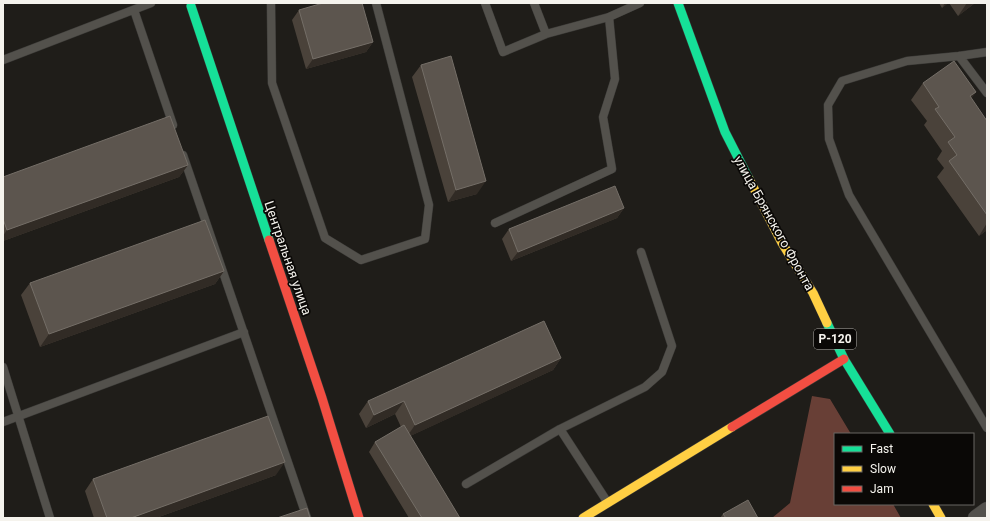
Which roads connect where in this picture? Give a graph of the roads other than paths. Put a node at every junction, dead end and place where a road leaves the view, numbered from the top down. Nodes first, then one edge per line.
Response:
1 (151, 3) edge
2 (271, 3) edge
3 (376, 3) edge
4 (485, 3) edge
5 (534, 3) edge
6 (640, 3) edge
7 (678, 3) edge
8 (191, 6) dead end
9 (134, 10) junction
10 (609, 17) junction
11 (546, 34) junction
12 (987, 52) edge
13 (959, 56) junction
14 (3, 60) edge
15 (987, 93) edge
16 (175, 130) edge
17 (180, 145) edge
18 (495, 223) dead end
19 (641, 252) dead end
20 (244, 332) junction
21 (844, 359) junction
22 (3, 367) edge
23 (18, 417) junction
24 (3, 422) edge
25 (987, 428) edge
26 (560, 430) junction
27 (889, 433) edge
28 (466, 484) dead end
29 (608, 503) junction
30 (934, 505) edge
31 (987, 510) edge
32 (50, 518) edge
33 (307, 518) edge
34 (359, 518) edge
35 (583, 518) edge
36 (941, 518) edge
37 (976, 518) edge

1 - 9 lane
2 - 3 lane
4 - 11 lane
5 - 11 lane
6 - 10 lane
7 - 21 street, улица Брянского Фронта / Р-120
8 - 34 street, Центральная улица
9 - 14 lane
9 - 16 lane
10 - 11 lane
10 - 18 lane
12 - 13 lane
13 - 15 lane
13 - 25 lane
17 - 20 lane
19 - 26 lane
20 - 23 lane
20 - 33 lane
21 - 27 street, улица Брянского Фронта / Р-120
21 - 29 street
22 - 23 lane
23 - 24 lane
23 - 32 lane
26 - 28 lane
26 - 29 lane
29 - 35 street
30 - 36 street
31 - 37 street

